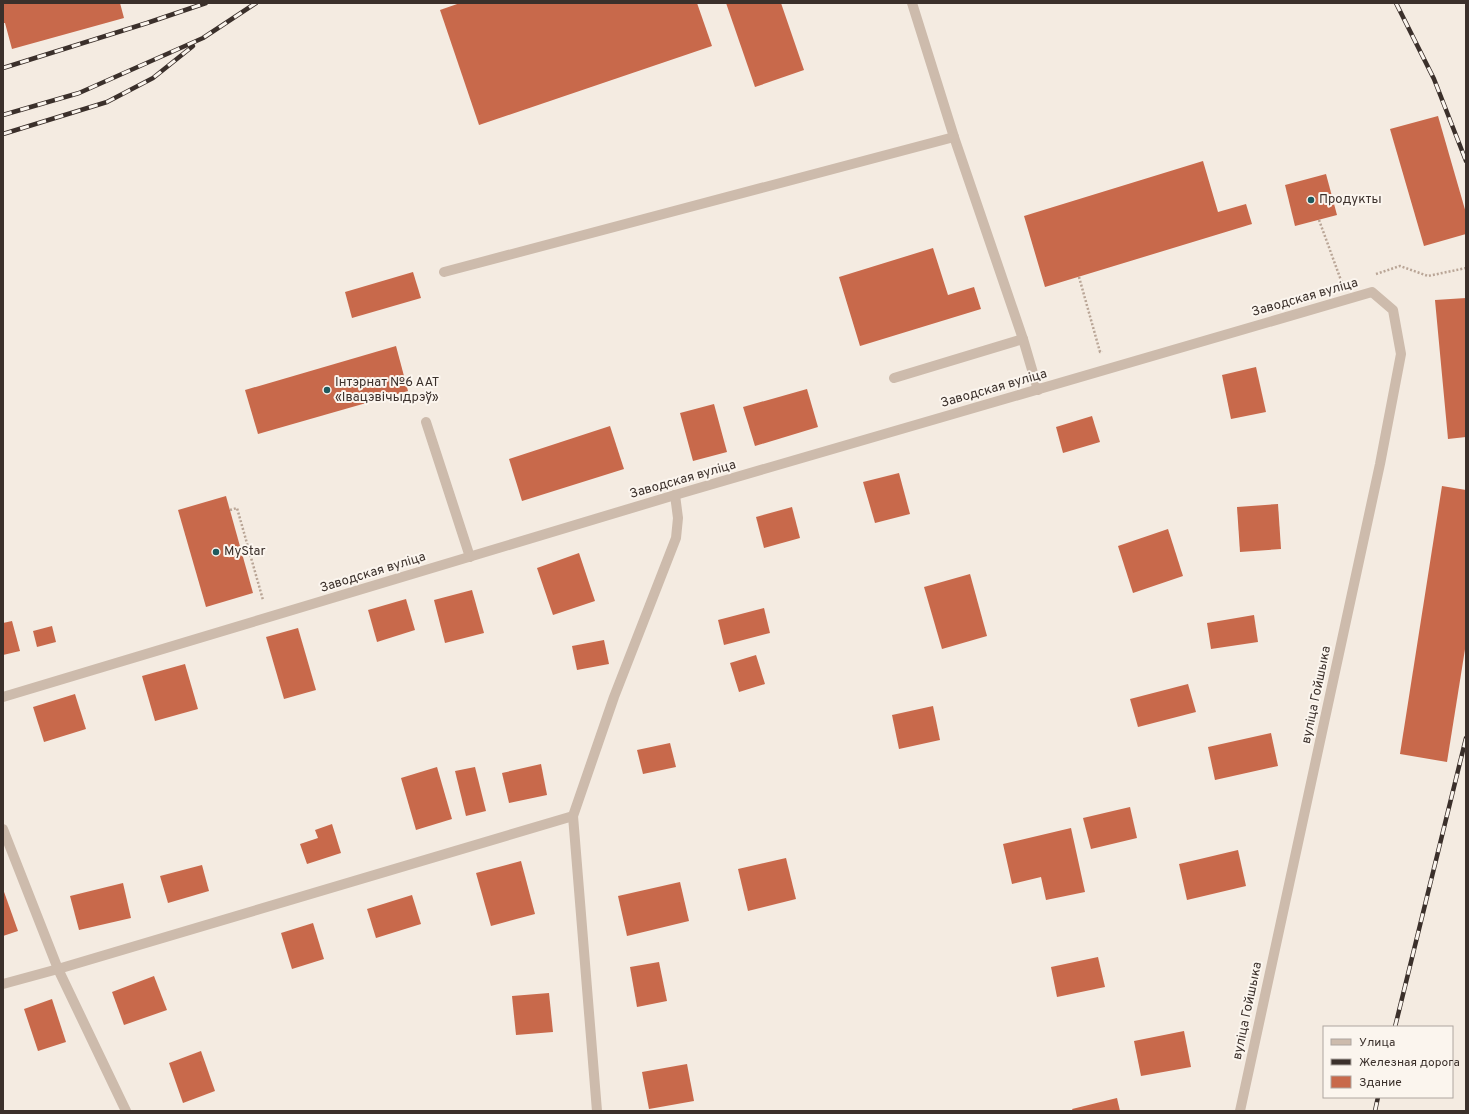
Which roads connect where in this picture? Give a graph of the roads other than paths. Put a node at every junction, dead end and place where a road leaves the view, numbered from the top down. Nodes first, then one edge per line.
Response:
1 (912, 3) edge
2 (954, 137) junction
3 (444, 272) dead end
4 (1372, 292) joint
5 (1023, 339) junction
6 (894, 378) dead end
7 (1038, 390) junction
8 (426, 422) dead end
9 (675, 495) junction
10 (470, 557) junction
11 (3, 697) edge
12 (573, 816) junction
13 (3, 829) edge
14 (58, 969) junction
15 (3, 984) edge
16 (126, 1111) edge
17 (597, 1111) edge
18 (1240, 1111) edge

1 - 2 street
2 - 3 street
2 - 5 street
4 - 7 street, Заводская вуліца
4 - 18 street, вуліца Гойшыка
5 - 6 street
5 - 7 street
7 - 9 street, Заводская вуліца
8 - 10 street
9 - 10 street, Заводская вуліца
9 - 12 street
10 - 11 street, Заводская вуліца
12 - 14 street
12 - 17 street
13 - 14 street
14 - 15 street
14 - 16 street

